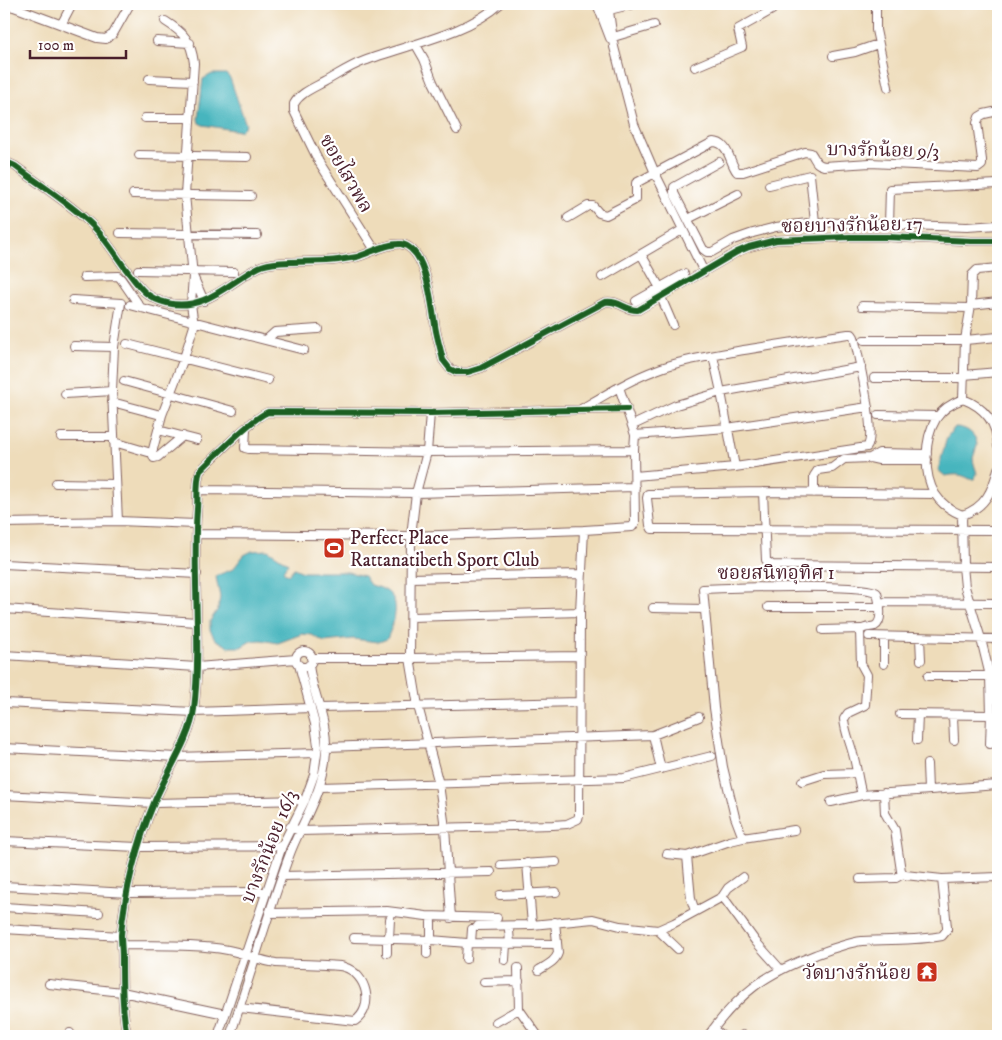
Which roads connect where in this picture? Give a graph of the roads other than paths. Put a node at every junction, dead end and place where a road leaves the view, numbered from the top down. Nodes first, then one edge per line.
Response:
1 (72, 4) edge
2 (130, 4) edge
3 (500, 4) edge
4 (597, 4) edge
5 (634, 4) edge
6 (773, 4) edge
7 (876, 4) edge
8 (4, 5) edge
9 (609, 7) edge
10 (600, 12) junction
11 (165, 20) dead end
12 (62, 23) junction
13 (654, 25) dead end
14 (611, 38) junction
15 (157, 41) dead end
16 (190, 43) junction
17 (878, 44) junction
18 (416, 45) junction
19 (833, 56) dead end
20 (695, 67) dead end
21 (149, 79) dead end
22 (194, 81) junction
23 (888, 87) dead end
24 (998, 111) edge
25 (145, 118) dead end
26 (190, 118) junction
27 (457, 130) dead end
28 (139, 155) dead end
29 (187, 156) junction
30 (247, 157) dead end
31 (4, 161) edge
32 (719, 162) dead end
33 (655, 173) junction
34 (998, 184) edge
35 (770, 185) dead end
36 (134, 194) dead end
37 (738, 194) dead end
38 (185, 195) junction
39 (251, 196) dead end
40 (568, 218) dead end
41 (688, 219) junction
42 (816, 222) junction
43 (889, 224) junction
44 (998, 225) edge
45 (682, 230) junction
46 (120, 233) dead end
47 (188, 234) junction
48 (257, 235) dead end
49 (998, 241) edge
50 (375, 250) junction
51 (641, 254) junction
52 (998, 268) edge
53 (138, 270) dead end
54 (234, 272) dead end
55 (704, 272) junction
56 (193, 274) junction
57 (684, 274) dead end
58 (84, 277) dead end
59 (602, 277) dead end
60 (660, 288) junction
61 (662, 297) junction
62 (74, 300) dead end
63 (204, 301) junction
64 (636, 301) dead end
65 (998, 302) edge
66 (191, 304) junction
67 (130, 305) dead end
68 (862, 306) dead end
69 (971, 306) junction
70 (141, 308) junction
71 (194, 321) junction
72 (673, 325) dead end
73 (318, 329) dead end
74 (998, 337) edge
75 (266, 340) junction
76 (864, 340) dead end
77 (965, 340) junction
78 (127, 344) dead end
79 (74, 346) dead end
80 (114, 347) junction
81 (304, 350) dead end
82 (713, 356) junction
83 (184, 358) junction
84 (861, 367) junction
85 (998, 372) edge
86 (964, 377) junction
87 (874, 378) dead end
88 (268, 380) dead end
89 (124, 381) dead end
90 (619, 387) junction
91 (112, 391) junction
92 (721, 392) junction
93 (170, 393) junction
94 (65, 394) dead end
95 (963, 399) junction
96 (112, 402) junction
97 (868, 407) junction
98 (627, 409) junction
99 (579, 410) junction
100 (233, 411) dead end
101 (430, 413) junction
102 (157, 414) dead end
103 (878, 415) dead end
104 (938, 416) junction
105 (995, 420) edge
106 (633, 425) junction
107 (727, 428) junction
108 (246, 429) junction
109 (158, 430) junction
110 (636, 435) junction
111 (183, 436) junction
112 (60, 437) dead end
113 (114, 440) junction
114 (198, 440) dead end
115 (998, 446) edge
116 (634, 450) junction
117 (148, 452) dead end
118 (427, 452) junction
119 (927, 457) junction
120 (735, 468) junction
121 (998, 469) edge
122 (634, 476) junction
123 (56, 483) dead end
124 (116, 484) junction
125 (635, 487) junction
126 (199, 490) junction
127 (763, 492) junction
128 (995, 492) edge
129 (416, 493) junction
130 (814, 493) junction
131 (935, 494) junction
132 (962, 515) junction
133 (118, 521) junction
134 (4, 523) edge
135 (196, 524) junction
136 (764, 529) junction
137 (584, 530) junction
138 (962, 530) junction
139 (998, 530) edge
140 (196, 534) junction
141 (411, 536) junction
142 (4, 564) edge
143 (963, 566) junction
144 (998, 567) edge
145 (196, 574) junction
146 (582, 574) junction
147 (411, 578) junction
148 (970, 603) junction
149 (998, 603) edge
150 (880, 605) junction
151 (768, 607) dead end
152 (653, 608) dead end
153 (4, 609) edge
154 (704, 609) junction
155 (580, 612) junction
156 (411, 617) junction
157 (197, 622) junction
158 (861, 629) junction
159 (823, 630) dead end
160 (869, 636) dead end
161 (884, 636) junction
162 (920, 638) junction
163 (981, 639) junction
164 (998, 639) edge
165 (4, 654) edge
166 (580, 656) junction
167 (410, 658) junction
168 (921, 660) dead end
169 (310, 661) junction
170 (298, 662) junction
171 (884, 664) dead end
172 (197, 667) junction
173 (928, 676) dead end
174 (990, 676) junction
175 (998, 676) edge
176 (579, 702) junction
177 (4, 703) edge
178 (418, 706) junction
179 (311, 708) junction
180 (320, 708) junction
181 (194, 712) junction
182 (900, 714) dead end
183 (918, 714) junction
184 (953, 716) junction
185 (994, 716) edge
186 (699, 717) dead end
187 (653, 735) junction
188 (579, 739) junction
189 (917, 740) dead end
190 (954, 740) dead end
191 (428, 744) junction
192 (990, 744) dead end
193 (326, 747) junction
194 (4, 748) edge
195 (317, 753) junction
196 (712, 756) dead end
197 (177, 757) junction
198 (927, 764) dead end
199 (661, 769) junction
200 (856, 773) junction
201 (579, 780) junction
202 (802, 781) dead end
203 (439, 784) junction
204 (998, 785) edge
205 (320, 786) junction
206 (928, 790) junction
207 (884, 793) junction
208 (4, 795) edge
209 (862, 795) junction
210 (305, 800) junction
211 (831, 802) dead end
212 (154, 803) junction
213 (290, 827) junction
214 (445, 828) junction
215 (794, 830) dead end
216 (300, 831) junction
217 (743, 838) junction
218 (4, 841) edge
219 (282, 846) junction
220 (138, 847) junction
221 (667, 854) dead end
222 (687, 856) junction
223 (556, 862) dead end
224 (526, 864) junction
225 (501, 865) dead end
226 (491, 872) dead end
227 (448, 873) junction
228 (903, 874) junction
229 (282, 876) junction
230 (998, 877) edge
231 (743, 878) dead end
232 (860, 879) dead end
233 (942, 879) junction
234 (4, 886) edge
235 (265, 892) junction
236 (556, 892) dead end
237 (128, 893) junction
238 (529, 893) junction
239 (500, 895) dead end
240 (722, 897) junction
241 (4, 908) edge
242 (695, 911) junction
243 (98, 913) dead end
244 (270, 913) junction
245 (450, 918) junction
246 (497, 918) dead end
247 (390, 920) dead end
248 (430, 922) dead end
249 (555, 922) junction
250 (532, 925) junction
251 (4, 929) edge
252 (509, 930) dead end
253 (658, 930) junction
254 (354, 938) dead end
255 (388, 939) junction
256 (122, 940) junction
257 (429, 940) junction
258 (469, 943) junction
259 (508, 944) junction
260 (556, 944) junction
261 (678, 949) dead end
262 (387, 953) dead end
263 (244, 954) junction
264 (427, 954) dead end
265 (255, 959) junction
266 (466, 959) dead end
267 (505, 960) dead end
268 (518, 968) dead end
269 (539, 970) dead end
270 (781, 970) junction
271 (519, 981) junction
272 (484, 982) dead end
273 (49, 984) dead end
274 (122, 992) junction
275 (240, 1008) junction
276 (519, 1008) junction
277 (225, 1014) junction
278 (496, 1022) dead end
279 (711, 1033) edge
280 (127, 1036) edge
281 (218, 1036) edge
282 (230, 1036) edge
283 (538, 1036) edge
284 (722, 1036) edge

1 - 12 street
2 - 12 street
3 - 18 street
4 - 10 street
5 - 9 street
6 - 20 street
7 - 17 street
8 - 12 street
9 - 10 street
9 - 14 street
10 - 14 street
11 - 16 street
13 - 14 street
14 - 33 street
15 - 16 street
16 - 22 street
17 - 19 street
17 - 23 street
18 - 27 street
18 - 50 street, ซอยไสวพล
21 - 22 street
22 - 26 street
24 - 33 street, บางรักน้อย 9/3
25 - 26 street
26 - 29 street
28 - 29 street
29 - 30 street
29 - 38 street
31 - 66 street, ซอยบางรักน้อย 17
32 - 41 street
33 - 40 street, บางรักน้อย 9/3
33 - 45 street
34 - 43 street
35 - 42 street
36 - 38 street
37 - 41 street
38 - 39 street
38 - 47 street
41 - 42 street
42 - 43 street
43 - 44 street
45 - 51 street
45 - 55 street
46 - 47 street
47 - 48 street
47 - 56 street
49 - 55 street, ซอยบางรักน้อย 17
50 - 61 street, ซอยบางรักน้อย 17
50 - 63 street, ซอยบางรักน้อย 17
51 - 59 street
51 - 60 street
52 - 69 street
53 - 56 street
54 - 56 street
55 - 61 street, ซอยบางรักน้อย 17
56 - 63 street
56 - 66 street
57 - 60 street
58 - 70 street
60 - 64 street
61 - 72 street
62 - 80 street
63 - 66 street, ซอยบางรักน้อย 17
65 - 69 street
66 - 71 street
67 - 70 street
68 - 69 street
69 - 77 street
70 - 71 street
71 - 75 street
71 - 83 street
73 - 75 street
74 - 77 street
75 - 81 street
76 - 77 street
77 - 86 street
78 - 83 street
79 - 80 street
80 - 91 street
82 - 84 street
82 - 90 street
82 - 92 street
83 - 88 street
83 - 93 street
84 - 92 street
84 - 97 street
85 - 86 street
86 - 87 street
86 - 95 street
89 - 93 street
90 - 98 street
90 - 99 street
91 - 94 street
91 - 96 street
92 - 106 street
92 - 107 street
93 - 100 street
93 - 109 street
95 - 104 street
95 - 105 street
96 - 102 street
96 - 113 street
97 - 107 street
97 - 120 street
98 - 99 street
98 - 106 street
99 - 101 street
101 - 108 street
101 - 118 street
103 - 104 street
104 - 119 street
105 - 115 street
106 - 110 street
107 - 110 street
107 - 120 street
108 - 118 street
108 - 126 street
109 - 111 street
109 - 111 street
110 - 116 street
111 - 114 street
112 - 113 street
113 - 117 street
113 - 124 street
116 - 118 street
116 - 122 street
118 - 129 street
119 - 130 street
119 - 131 street
120 - 122 street
121 - 128 street
122 - 125 street
123 - 124 street
124 - 133 street
125 - 129 street
125 - 137 street
126 - 129 street
126 - 135 street
127 - 130 street
127 - 136 street
127 - 136 street
128 - 132 street
129 - 141 street
130 - 131 street
131 - 132 street
132 - 138 street
133 - 134 street
133 - 135 street
135 - 140 street
136 - 138 street
136 - 143 street
137 - 141 street
137 - 146 street
138 - 139 street
138 - 143 street
140 - 141 street
140 - 145 street
141 - 147 street
142 - 145 street
143 - 144 street
143 - 148 street
145 - 157 street
146 - 147 street
146 - 155 street
147 - 156 street
148 - 149 street
148 - 150 street
148 - 163 street
150 - 151 street
150 - 154 street, ซอยสนิทอุทิศ 1
150 - 158 street
152 - 154 street
153 - 157 street
154 - 217 street, ซอยสนิทอุทิศ 1
155 - 156 street
155 - 166 street
156 - 167 street
157 - 172 street
158 - 159 street
158 - 200 street
160 - 161 street
161 - 162 street
161 - 171 street
162 - 163 street
162 - 168 street
163 - 164 street
163 - 174 street
165 - 172 street
166 - 167 street
166 - 176 street
167 - 169 street
167 - 178 street
169 - 170 street
169 - 170 street
169 - 180 street
170 - 172 street
170 - 179 street, บางรักน้อย 16/3
172 - 181 street
173 - 174 street
174 - 175 street
174 - 185 street
176 - 178 street
176 - 188 street
177 - 181 street
178 - 180 street
178 - 191 street
179 - 181 street
179 - 195 street, บางรักน้อย 16/3
180 - 193 street
181 - 197 street
182 - 183 street
183 - 184 street
183 - 189 street
184 - 185 street
184 - 190 street
185 - 192 street
186 - 187 street
187 - 188 street
187 - 199 street
188 - 191 street
188 - 201 street
191 - 193 street
191 - 203 street
193 - 205 street
194 - 197 street
195 - 197 street
195 - 210 street, บางรักน้อย 16/3
196 - 199 street
197 - 212 street
198 - 206 street
199 - 201 street
200 - 202 street
200 - 209 street
201 - 203 street
201 - 214 street
203 - 205 street
203 - 214 street
204 - 206 street
205 - 216 street
206 - 207 street
207 - 209 street
207 - 228 street
208 - 212 street
209 - 211 street
210 - 212 street
210 - 213 street, บางรักน้อย 16/3
212 - 220 street
213 - 216 street
213 - 219 street, บางรักน้อย 16/3
214 - 216 street
214 - 227 street
215 - 217 street
216 - 229 street
217 - 222 street
218 - 220 street
219 - 220 street
219 - 235 street, บางรักน้อย 16/3
220 - 237 street
221 - 222 street
222 - 242 street
223 - 224 street
224 - 225 street
224 - 238 street
226 - 227 street
227 - 229 street
227 - 245 street
228 - 232 street
228 - 233 street
229 - 244 street
230 - 233 street
231 - 240 street
233 - 270 street
234 - 237 street
235 - 237 street
235 - 263 street, บางรักน้อย 16/3
236 - 238 street
237 - 256 street
238 - 239 street
238 - 250 street
240 - 242 street
240 - 270 street
241 - 243 street
242 - 253 street
244 - 245 street
244 - 265 street
245 - 246 street
247 - 255 street
248 - 257 street
249 - 250 street
249 - 253 street
249 - 260 street
250 - 258 street
251 - 256 street
252 - 259 street
253 - 261 street
254 - 255 street
255 - 257 street
255 - 262 street
256 - 263 street
256 - 274 street
257 - 258 street
257 - 264 street
258 - 259 street
258 - 266 street
259 - 260 street
259 - 267 street
260 - 269 street
263 - 265 street
263 - 277 street, บางรักน้อย 16/3
265 - 275 street
265 - 275 street
268 - 271 street
270 - 279 street
271 - 272 street
271 - 276 street
273 - 274 street
274 - 277 street
274 - 280 street
275 - 282 street
276 - 278 street
276 - 283 street
277 - 281 street, บางรักน้อย 16/3
279 - 284 street

